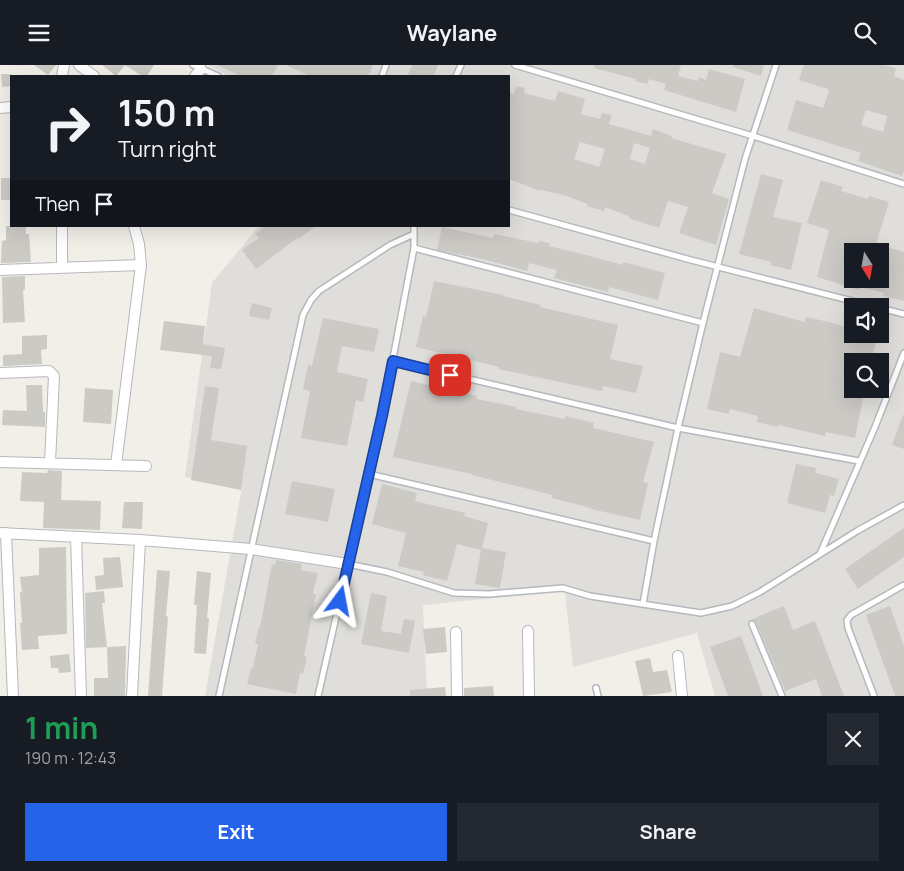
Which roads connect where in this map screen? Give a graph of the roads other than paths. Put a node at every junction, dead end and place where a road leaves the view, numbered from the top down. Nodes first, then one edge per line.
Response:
1 (79, 65) edge
2 (515, 65) edge
3 (776, 65) edge
4 (198, 69) edge
5 (93, 75) edge
6 (215, 75) edge
7 (753, 136) junction
8 (904, 184) edge
9 (510, 210) edge
10 (62, 227) edge
11 (134, 227) edge
12 (414, 227) edge
13 (414, 234) junction
14 (414, 248) junction
15 (140, 265) junction
16 (719, 267) junction
17 (62, 268) junction
18 (0, 270) edge
19 (844, 299) edge
20 (889, 310) edge
21 (904, 314) edge
22 (703, 323) junction
23 (904, 353) edge
24 (393, 361) junction
25 (0, 373) edge
26 (678, 428) junction
27 (0, 461) edge
28 (859, 461) junction
29 (50, 463) junction
30 (116, 465) junction
31 (146, 466) dead end
32 (369, 474) junction
33 (904, 505) edge
34 (3, 533) edge
35 (76, 537) junction
36 (140, 540) junction
37 (654, 541) junction
38 (251, 549) junction
39 (819, 555) junction
40 (348, 564) junction
41 (904, 585) edge
42 (643, 604) junction
43 (752, 624) dead end
44 (528, 631) dead end
45 (456, 632) dead end
46 (678, 656) dead end
47 (596, 688) dead end
48 (13, 696) edge
49 (81, 696) edge
50 (132, 696) edge
51 (219, 696) edge
52 (318, 696) edge
53 (457, 696) edge
54 (529, 696) edge
55 (598, 696) edge
56 (682, 696) edge
57 (782, 696) edge
58 (874, 696) edge

1 - 5 street
2 - 7 lane
3 - 7 lane
4 - 6 lane
7 - 8 lane
7 - 16 lane
9 - 16 lane
10 - 17 street
11 - 15 street
12 - 13 lane
13 - 14 lane
13 - 38 lane
14 - 22 lane
14 - 24 lane
15 - 17 street
15 - 30 street
16 - 19 lane
16 - 22 lane
17 - 18 street
20 - 21 lane
22 - 26 lane
23 - 28 lane
24 - 26 lane
24 - 32 lane
25 - 29 street
26 - 28 lane
26 - 37 lane
27 - 29 street
28 - 39 lane
29 - 30 street
30 - 31 street
32 - 37 lane
32 - 40 lane
33 - 39 lane
34 - 35 street
34 - 48 street
35 - 36 street
35 - 49 street
36 - 38 street
36 - 50 street
37 - 42 lane
38 - 40 street
38 - 51 lane
39 - 42 lane
40 - 42 lane
40 - 52 lane
41 - 58 lane
43 - 57 lane
44 - 54 street
45 - 53 street
46 - 56 street
47 - 55 lane

